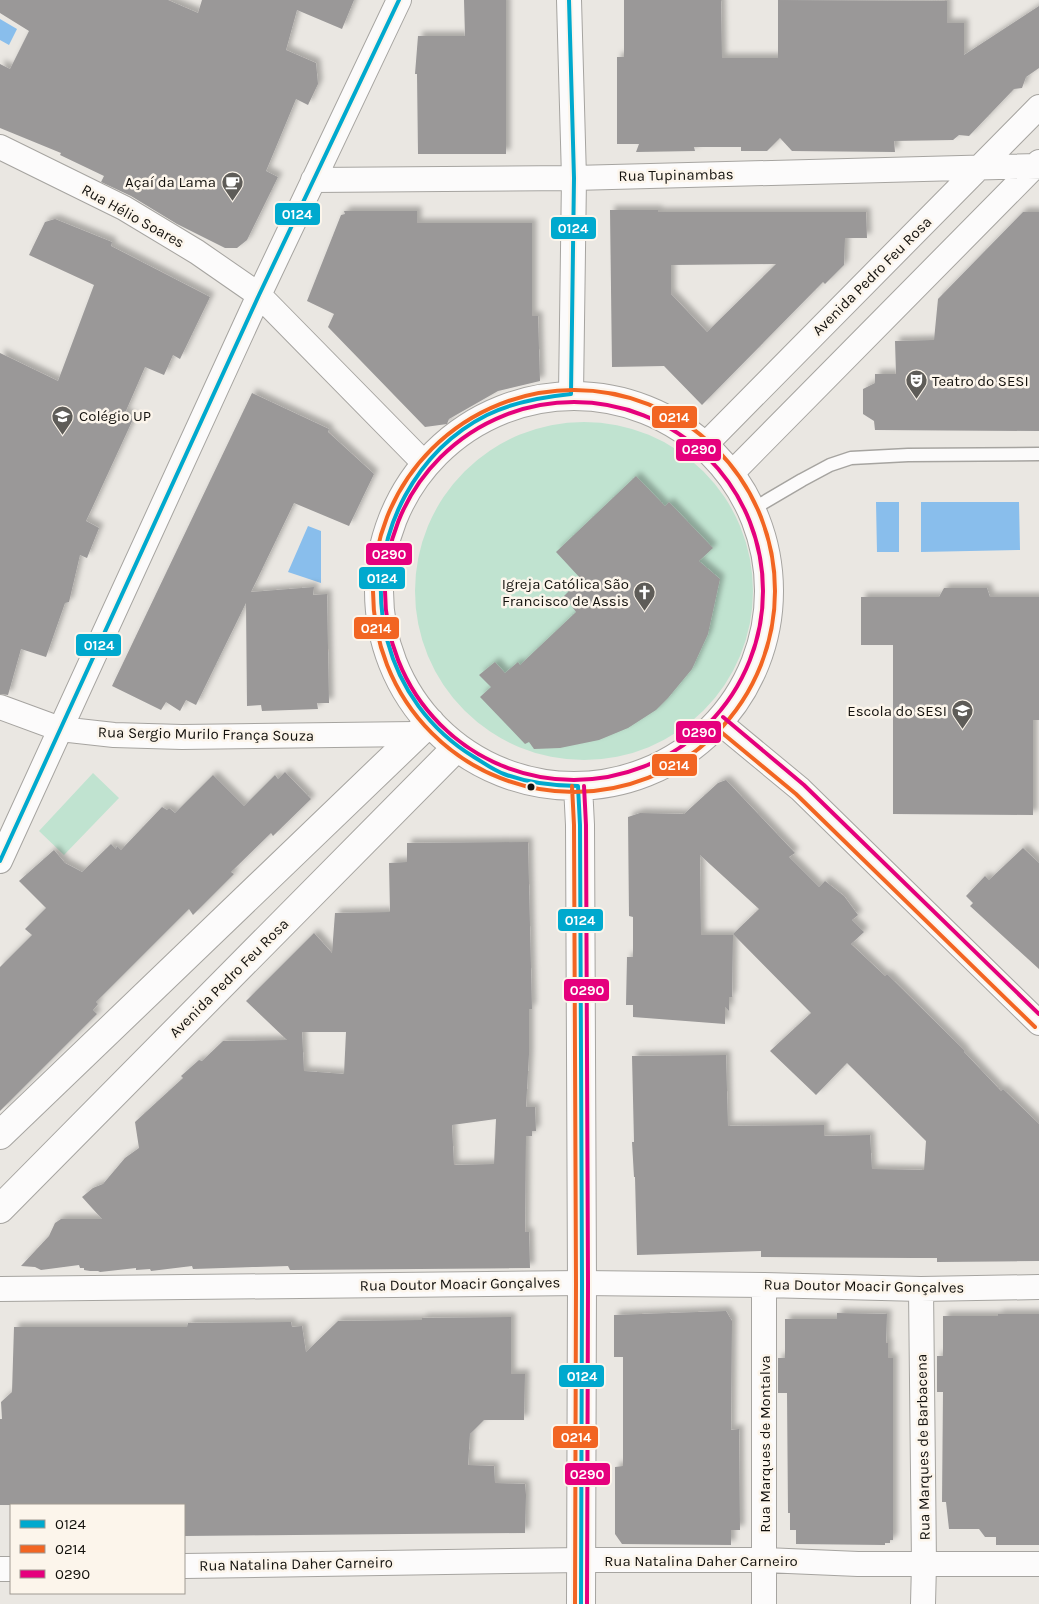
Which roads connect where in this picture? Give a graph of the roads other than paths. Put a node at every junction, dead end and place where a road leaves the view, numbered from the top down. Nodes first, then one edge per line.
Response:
1 (399, 0) edge
2 (569, 0) edge
3 (1039, 107) edge
4 (0, 146) edge
5 (1038, 165) edge
6 (978, 169) junction
7 (574, 178) junction
8 (313, 180) junction
9 (259, 295) junction
10 (571, 394) junction
11 (705, 445) junction
12 (1039, 454) edge
13 (425, 464) junction
14 (730, 474) junction
15 (751, 510) junction
16 (0, 707) edge
17 (719, 722) junction
18 (423, 728) junction
19 (60, 729) junction
20 (457, 747) junction
21 (578, 786) junction
22 (0, 861) edge
23 (1036, 1017) edge
24 (0, 1135) edge
25 (0, 1209) edge
26 (582, 1283) junction
27 (764, 1285) junction
28 (1039, 1287) edge
29 (0, 1289) edge
30 (921, 1289) junction
31 (582, 1560) junction
32 (765, 1560) junction
33 (924, 1564) junction
34 (1039, 1564) edge
35 (185, 1566) edge
36 (581, 1604) edge
37 (764, 1604) edge
38 (923, 1604) edge

1 - 8 street
2 - 7 street
3 - 6 street, Avenida Pedro Feu Rosa
4 - 9 street, Rua Hélio Soares
5 - 6 street, Rua Tupinambas
5 - 14 street
6 - 7 street, Rua Tupinambas
6 - 11 street, Avenida Pedro Feu Rosa
7 - 8 street, Rua Tupinambas
7 - 10 street
8 - 9 street
9 - 13 street, Rua Hélio Soares
9 - 19 street
10 - 11 street
10 - 13 street
11 - 14 street
12 - 15 lane
13 - 18 street
14 - 15 street
15 - 17 street
16 - 19 street, Rua Sergio Murilo França Souza
17 - 21 street
17 - 23 street
18 - 19 street, Rua Sergio Murilo França Souza
18 - 20 street
18 - 24 street
19 - 22 street
20 - 21 street
20 - 25 street, Avenida Pedro Feu Rosa
21 - 26 street
26 - 27 street, Rua Doutor Moacir Gonçalves
26 - 29 street, Rua Doutor Moacir Gonçalves
26 - 31 street
27 - 30 street, Rua Doutor Moacir Gonçalves
27 - 32 street, Rua Marques de Montalva
28 - 30 street, Rua Doutor Moacir Gonçalves
30 - 33 street, Rua Marques de Barbacena
31 - 32 street, Rua Natalina Daher Carneiro
31 - 35 street, Rua Natalina Daher Carneiro
31 - 36 street
32 - 33 street, Rua Natalina Daher Carneiro
32 - 37 street, Rua Marques de Montalva
33 - 34 street, Rua Natalina Daher Carneiro
33 - 38 street, Rua Marques de Barbacena

